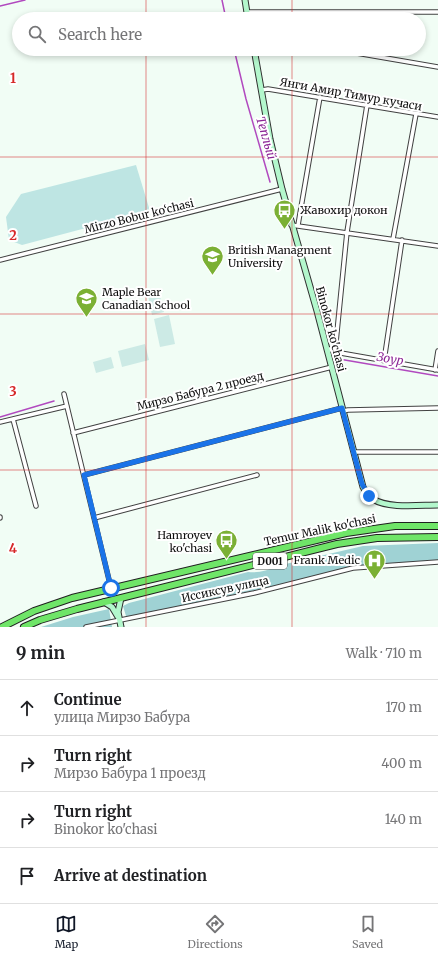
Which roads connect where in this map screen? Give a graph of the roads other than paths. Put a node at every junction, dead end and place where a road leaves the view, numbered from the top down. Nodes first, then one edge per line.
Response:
1 (245, 0) edge
2 (247, 12) joint
3 (438, 12) edge
4 (255, 56) edge
5 (374, 56) edge
6 (438, 67) edge
7 (262, 90) junction
8 (320, 97) junction
9 (367, 105) junction
10 (416, 114) junction
11 (438, 117) edge
12 (282, 189) junction
13 (291, 225) junction
14 (298, 225) junction
15 (347, 232) junction
16 (393, 239) junction
17 (402, 240) junction
18 (438, 246) edge
19 (0, 260) edge
20 (327, 348) junction
21 (438, 351) edge
22 (335, 352) junction
23 (384, 361) junction
24 (332, 367) junction
25 (437, 370) edge
26 (64, 394) dead end
27 (67, 406) junction
28 (438, 408) edge
29 (343, 409) junction
30 (13, 419) junction
31 (0, 422) edge
32 (73, 433) junction
33 (354, 452) junction
34 (438, 452) edge
35 (84, 475) junction
36 (257, 475) dead end
37 (438, 505) edge
38 (36, 506) dead end
39 (94, 518) junction
40 (438, 526) edge
41 (438, 537) edge
42 (438, 562) edge
43 (111, 588) junction
44 (121, 598) junction
45 (104, 602) junction
46 (120, 621) junction
47 (1, 627) edge
48 (24, 627) edge
49 (86, 627) edge
50 (121, 627) edge

1 - 2 main road
2 - 3 street
4 - 7 main road, Binokor ko'chasi
5 - 6 street
7 - 8 street, Янги Амир Тимур кучаси
7 - 12 main road, Binokor ko'chasi
8 - 9 street, Янги Амир Тимур кучаси
8 - 14 street
9 - 10 street, Янги Амир Тимур кучаси
9 - 15 street
10 - 11 street, Янги Амир Тимур кучаси
10 - 16 street
12 - 13 main road, Binokor ko'chasi
12 - 19 street, Mirzo Bobur ko‘chasi
13 - 14 street
13 - 20 main road, Binokor ko'chasi
14 - 15 street
15 - 16 street
15 - 22 street
16 - 17 street
17 - 18 street
17 - 23 street
20 - 22 street
20 - 24 main road, Binokor ko'chasi
21 - 25 street
22 - 23 street
23 - 25 street
24 - 29 main road, Binokor ko'chasi
24 - 32 street, Мирзо Бабура 2 проезд
26 - 27 street
27 - 30 street
27 - 32 street
28 - 29 street
29 - 33 main road, Binokor ko'chasi
29 - 35 street
30 - 31 street
30 - 38 street
32 - 35 street
33 - 34 street
33 - 37 main road, Binokor ko'chasi
35 - 39 street
36 - 39 street
39 - 43 street
40 - 43 highway, Temur Malik ko'chasi / D001
41 - 44 highway, Temur Malik ko'chasi / D001
42 - 46 street, Иссиксув улица
43 - 47 highway, Temur Malik ko'chasi / D001
44 - 45 highway, Temur Malik ko'chasi / D001
44 - 46 main road
45 - 46 main road
45 - 48 highway, Temur Malik ko'chasi / D001
46 - 49 street, Иссиксув улица
46 - 50 main road

